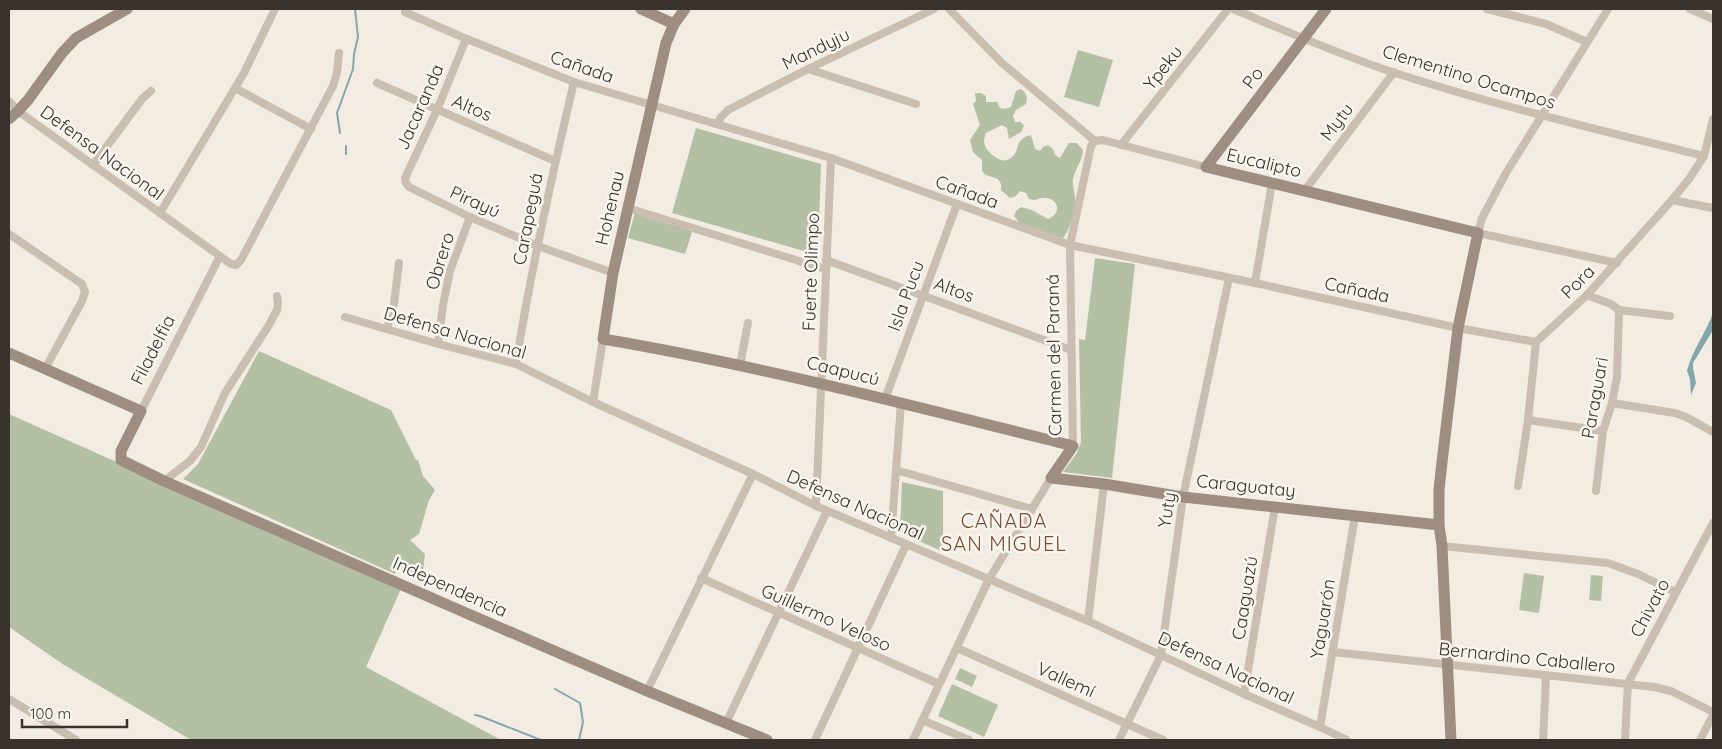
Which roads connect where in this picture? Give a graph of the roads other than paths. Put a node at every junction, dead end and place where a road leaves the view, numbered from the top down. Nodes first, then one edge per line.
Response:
1 (127, 9) edge
2 (274, 9) edge
3 (641, 9) edge
4 (685, 9) edge
5 (934, 9) edge
6 (949, 9) edge
7 (1228, 9) edge
8 (1233, 9) edge
9 (1326, 9) edge
10 (1487, 9) edge
11 (1608, 9) edge
12 (1690, 9) edge
13 (405, 12) dead end
14 (1713, 20) edge
15 (674, 24) junction
16 (466, 38) junction
17 (1305, 39) junction
18 (1587, 42) junction
19 (339, 53) dead end
20 (808, 69) junction
21 (1394, 72) junction
22 (574, 82) junction
23 (377, 83) dead end
24 (235, 88) junction
25 (151, 91) dead end
26 (9, 101) edge
27 (916, 104) dead end
28 (651, 106) junction
29 (436, 110) junction
30 (18, 111) junction
31 (1543, 116) junction
32 (9, 119) edge
33 (1713, 119) edge
34 (717, 124) junction
35 (311, 129) junction
36 (1095, 141) junction
37 (1120, 145) junction
38 (1704, 156) junction
39 (831, 158) junction
40 (555, 160) junction
41 (93, 164) junction
42 (1206, 167) junction
43 (1272, 183) junction
44 (409, 187) joint
45 (1305, 190) junction
46 (1672, 200) junction
47 (956, 204) junction
48 (628, 208) junction
49 (1713, 208) edge
50 (160, 213) junction
51 (470, 217) junction
52 (1478, 233) junction
53 (9, 234) edge
54 (1070, 245) junction
55 (538, 246) junction
56 (220, 256) junction
57 (826, 260) junction
58 (1617, 263) junction
59 (399, 264) dead end
60 (825, 269) junction
61 (613, 273) junction
62 (1229, 278) junction
63 (1255, 283) junction
64 (922, 295) junction
65 (1587, 295) junction
66 (277, 296) dead end
67 (1619, 310) junction
68 (1670, 316) dead end
69 (345, 318) dead end
70 (748, 323) dead end
71 (1458, 328) junction
72 (387, 329) junction
73 (603, 339) junction
74 (1536, 342) junction
75 (438, 344) junction
76 (1071, 350) junction
77 (9, 353) edge
78 (516, 364) junction
79 (740, 365) junction
80 (45, 369) junction
81 (822, 383) junction
82 (885, 399) junction
83 (593, 402) junction
84 (900, 403) junction
85 (1612, 403) junction
86 (141, 411) junction
87 (1528, 420) junction
88 (1603, 430) junction
89 (1713, 432) edge
90 (1073, 446) junction
91 (121, 460) joint
92 (896, 470) junction
93 (753, 474) junction
94 (1051, 478) junction
95 (164, 481) junction
96 (1104, 484) junction
97 (1518, 486) dead end
98 (1596, 491) dead end
99 (1183, 497) junction
100 (816, 506) junction
101 (1275, 507) junction
102 (1032, 509) junction
103 (827, 511) junction
104 (1355, 516) junction
105 (1713, 523) edge
106 (1439, 525) junction
107 (891, 538) junction
108 (906, 545) junction
109 (1442, 546) junction
110 (701, 578) junction
111 (989, 579) junction
112 (1675, 592) junction
113 (777, 613) junction
114 (1088, 621) junction
115 (957, 648) junction
116 (858, 649) junction
117 (1334, 652) junction
118 (1161, 654) junction
119 (1448, 665) junction
120 (1546, 676) junction
121 (1628, 683) junction
122 (939, 684) junction
123 (647, 691) junction
124 (1244, 694) junction
125 (9, 699) edge
126 (1713, 714) edge
127 (922, 720) junction
128 (726, 723) junction
129 (1127, 724) junction
130 (1320, 727) junction
131 (1331, 737) edge
132 (76, 740) edge
133 (767, 740) edge
134 (815, 740) edge
135 (912, 740) edge
136 (969, 740) edge
137 (1119, 740) edge
138 (1163, 740) edge
139 (1347, 740) edge
140 (1451, 740) edge
141 (1543, 740) edge
142 (1625, 740) edge
143 (1700, 740) edge

1 - 30 street
2 - 24 street
3 - 15 street
4 - 15 street, Hohenau
5 - 20 street, Mandyju
6 - 36 street
7 - 37 street, Ypeku
8 - 17 street, Clementino Ocampos
9 - 17 street, Po
10 - 18 street
11 - 18 street
12 - 14 street
13 - 16 street, Cañada
15 - 28 street, Hohenau
16 - 22 street, Cañada
16 - 29 street, Jacaranda
17 - 21 street, Clementino Ocampos
17 - 42 street, Po
18 - 31 street
19 - 35 street
20 - 27 street
20 - 34 street, Mandyju
21 - 31 street, Clementino Ocampos
21 - 45 street, Mytu
22 - 28 street, Cañada
22 - 40 street, Carapeguá
23 - 29 street, Altos
24 - 35 street
24 - 50 street
25 - 41 street
26 - 30 street, Defensa Nacional
28 - 34 street, Cañada
28 - 48 street, Hohenau
29 - 40 street, Altos
29 - 44 street, Jacaranda
30 - 32 street
30 - 41 street, Defensa Nacional
31 - 38 street, Clementino Ocampos
31 - 52 street
33 - 38 street, Pora
34 - 39 street, Cañada
35 - 56 street, Defensa Nacional
36 - 37 street, Eucalipto
36 - 54 street, Carmen del Paraná
37 - 42 street, Eucalipto
38 - 46 street, Pora
39 - 47 street, Cañada
39 - 57 street, Fuerte Olimpo
40 - 55 street, Carapeguá
41 - 50 street, Defensa Nacional
42 - 43 street, Eucalipto
43 - 45 street, Eucalipto
43 - 63 street
44 - 51 street, Pirayú
45 - 52 street, Eucalipto
46 - 49 street
46 - 58 street, Pora
47 - 54 street, Cañada
47 - 64 street, Isla Pucu
48 - 60 street
48 - 61 street, Hohenau
50 - 56 street, Defensa Nacional
51 - 55 street, Pirayú
51 - 75 street, Obrero
52 - 58 street, Eucalipto
52 - 71 street
53 - 80 street
54 - 62 street, Cañada
54 - 76 street, Carmen del Paraná
55 - 61 street, Pirayú
55 - 78 street, Carapeguá
56 - 86 street, Filadelfia
57 - 60 street, Fuerte Olimpo
57 - 64 street, Altos
58 - 65 street, Pora
59 - 72 street
60 - 81 street, Fuerte Olimpo
61 - 73 street, Hohenau
62 - 63 street, Cañada
62 - 99 street, Yuty
63 - 71 street, Cañada
64 - 76 street, Altos
64 - 82 street, Isla Pucu
65 - 67 street
65 - 74 street, Pora
66 - 95 street
67 - 68 street
67 - 85 street, Paraguari
69 - 72 street, Defensa Nacional
70 - 79 street
71 - 74 street, Cañada
71 - 106 street
72 - 75 street, Defensa Nacional
73 - 79 street, Caapucú
73 - 83 street, Hohenau
74 - 87 street
75 - 78 street, Defensa Nacional
76 - 90 street, Carmen del Paraná
77 - 80 street
78 - 83 street, Defensa Nacional
79 - 81 street, Caapucú
80 - 86 street
81 - 82 street, Caapucú
81 - 100 street, Fuerte Olimpo
82 - 84 street, Caapucú
83 - 93 street, Defensa Nacional
84 - 90 street, Caapucú
84 - 92 street
85 - 88 street, Paraguari
85 - 89 street
86 - 91 street, Filadelfia
87 - 88 street
87 - 97 street
88 - 98 street, Paraguari
90 - 94 street, Carmen del Paraná
91 - 95 street, Independencia
92 - 102 street
92 - 107 street
93 - 100 street, Defensa Nacional
93 - 110 street
94 - 96 street, Caraguatay
94 - 102 street, Carmen del Paraná
95 - 123 street, Independencia
96 - 99 street, Caraguatay
96 - 114 street
99 - 101 street, Caraguatay
99 - 118 street, Yuty
100 - 103 street, Defensa Nacional
101 - 104 street, Caraguatay
101 - 124 street, Caaguazú
102 - 111 street, Carmen del Paraná
103 - 107 street, Defensa Nacional
103 - 113 street
104 - 106 street, Caraguatay
104 - 117 street, Yaguarón
105 - 112 street, Chivato
106 - 109 street
107 - 108 street, Defensa Nacional
108 - 111 street, Defensa Nacional
108 - 116 street
109 - 112 street
109 - 119 street
110 - 113 street, Guillermo Veloso
110 - 123 street
111 - 114 street, Defensa Nacional
111 - 115 street, Carmen del Paraná
112 - 121 street, Chivato
113 - 116 street, Guillermo Veloso
113 - 128 street
114 - 118 street, Defensa Nacional
115 - 122 street, Carmen del Paraná
115 - 129 street, Vallemí
116 - 122 street, Guillermo Veloso
116 - 134 street
117 - 119 street, Bernardino Caballero
117 - 130 street, Yaguarón
118 - 124 street, Defensa Nacional
118 - 129 street, Yuty
119 - 120 street, Bernardino Caballero
119 - 140 street
120 - 121 street, Bernardino Caballero
120 - 141 street
121 - 126 street, Bernardino Caballero
121 - 142 street, Chivato
122 - 127 street, Carmen del Paraná
123 - 128 street, Independencia
124 - 130 street, Defensa Nacional
125 - 132 street
126 - 143 street
127 - 135 street, Carmen del Paraná
127 - 136 street
128 - 133 street, Independencia
129 - 137 street, Yuty
129 - 138 street, Vallemí
130 - 131 street, Defensa Nacional
131 - 139 street, Defensa Nacional

